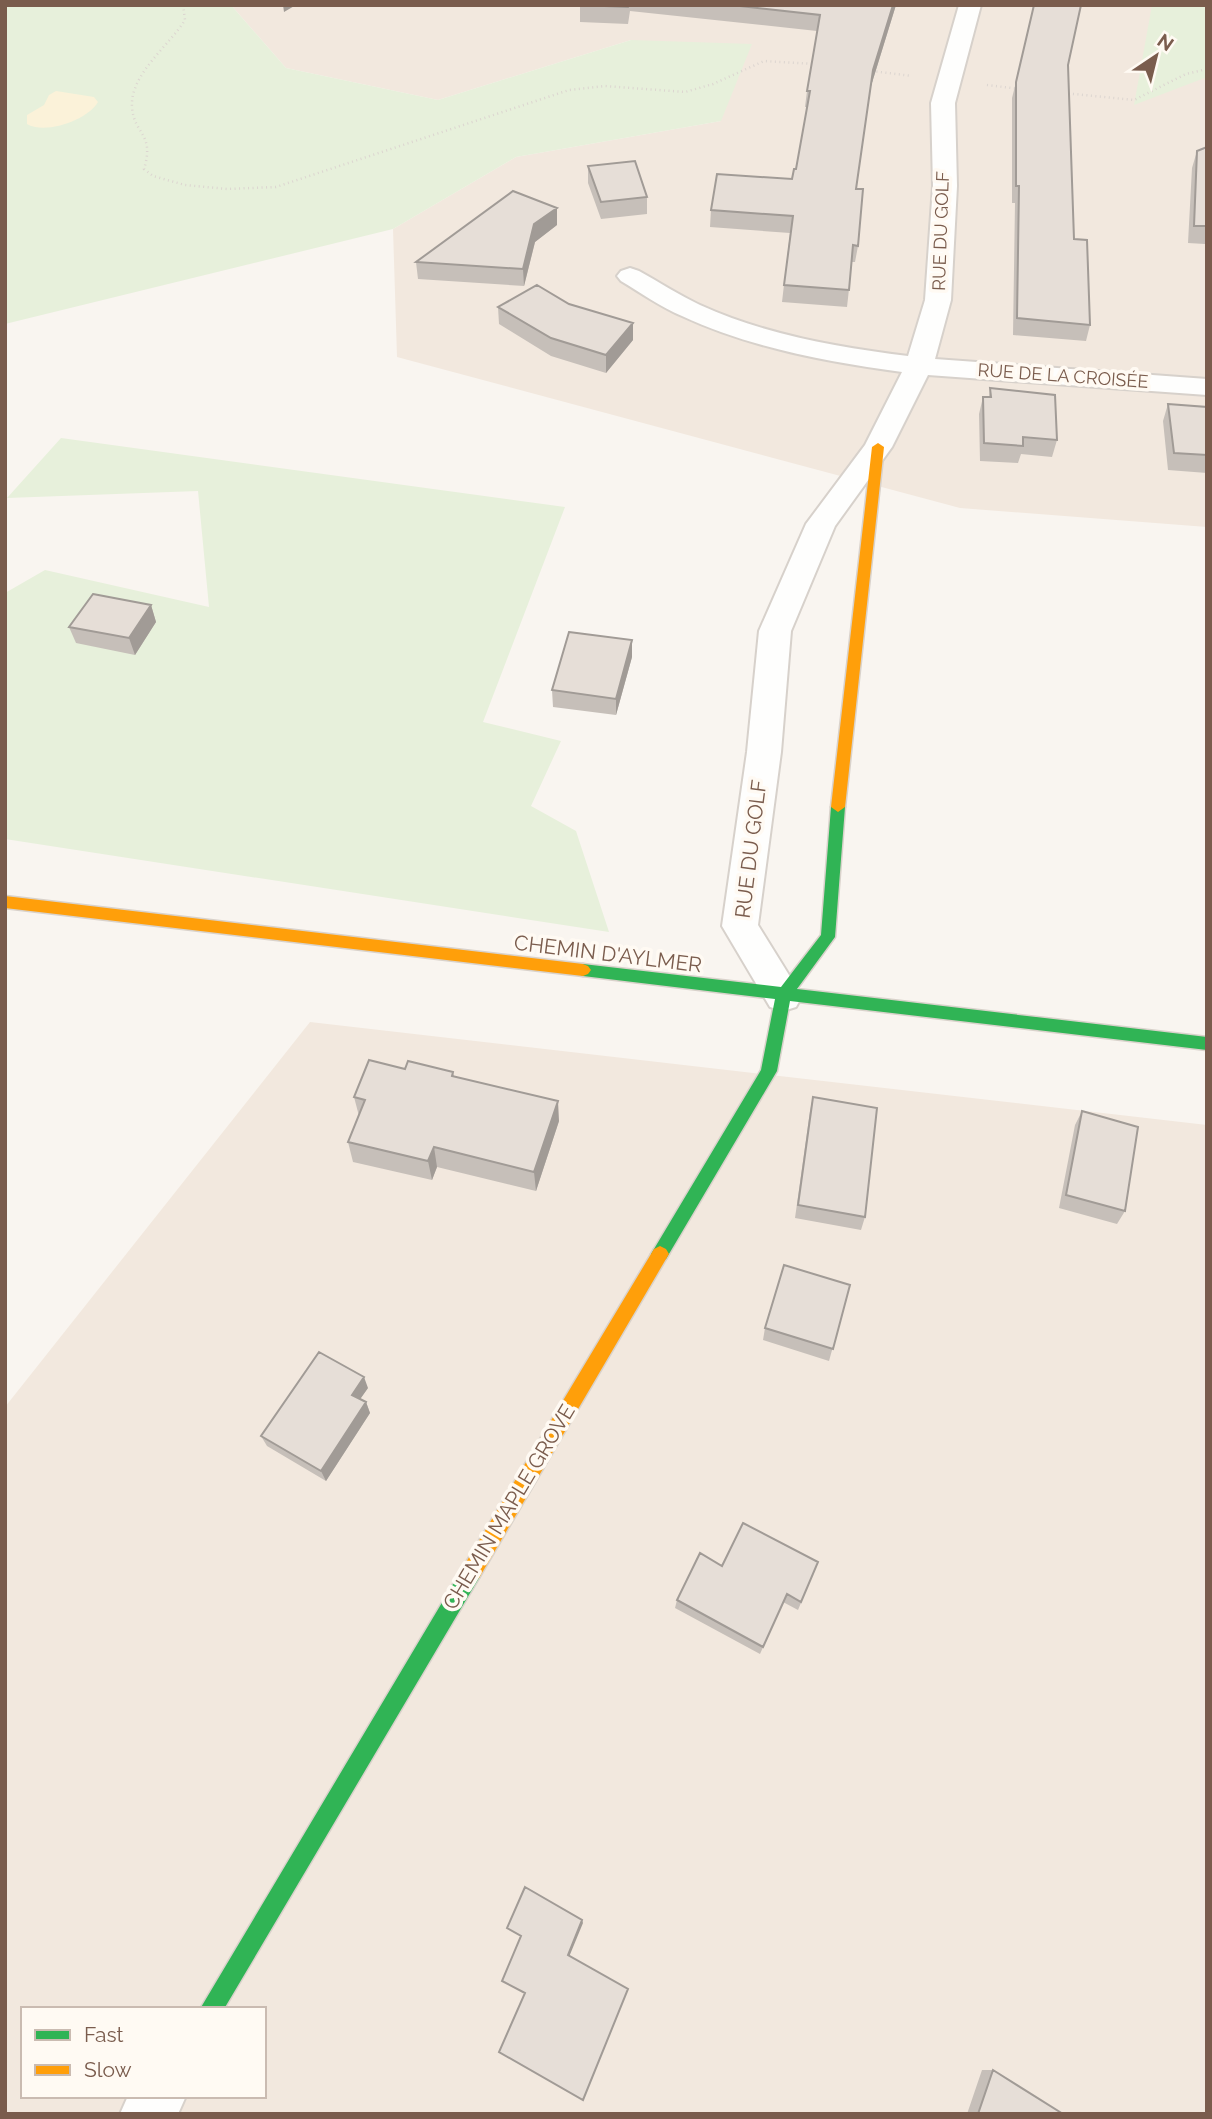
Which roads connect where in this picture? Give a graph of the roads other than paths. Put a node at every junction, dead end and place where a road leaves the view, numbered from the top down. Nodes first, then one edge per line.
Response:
1 (970, 5) edge
2 (631, 276) dead end
3 (919, 366) junction
4 (1207, 387) edge
5 (878, 447) junction
6 (5, 902) edge
7 (783, 996) junction
8 (1207, 1044) edge
9 (212, 2007) edge
10 (157, 2098) edge
11 (148, 2114) edge

1 - 3 street, RUE DU GOLF
2 - 3 street, RUE DE LA CROISÉE
3 - 4 street, RUE DE LA CROISÉE
3 - 5 street, RUE DU GOLF
5 - 7 street, RUE DU GOLF
5 - 7 street, RUE DU GOLF
6 - 7 street, CHEMIN D'AYLMER
7 - 8 street, CHEMIN D'AYLMER
7 - 9 street, CHEMIN MAPLE GROVE
10 - 11 street

